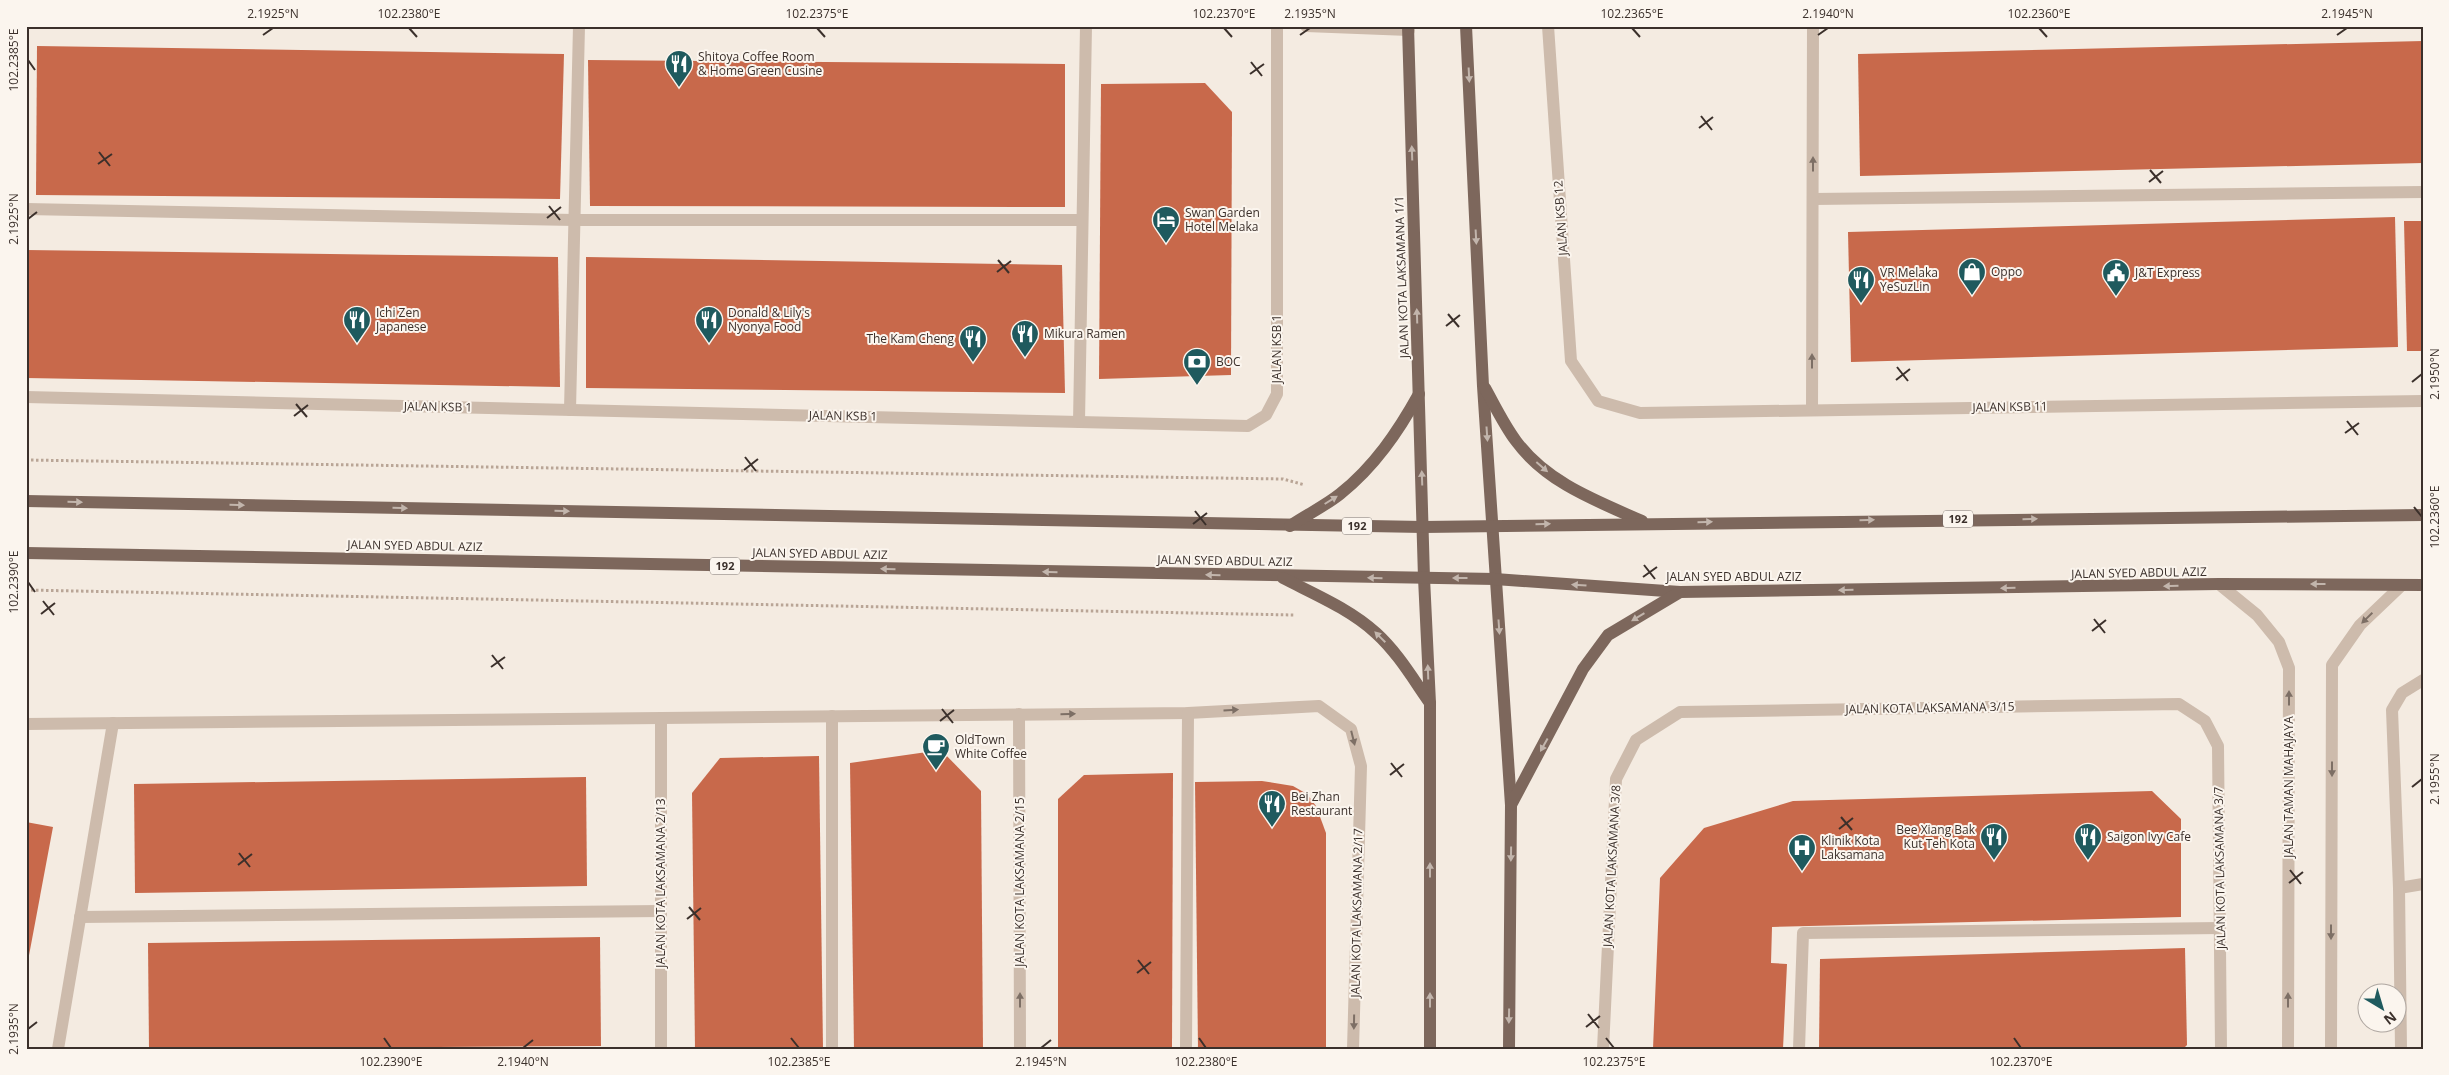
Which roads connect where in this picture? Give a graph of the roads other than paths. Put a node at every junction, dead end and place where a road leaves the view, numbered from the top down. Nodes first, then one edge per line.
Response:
1 (579, 26) edge
2 (1086, 26) edge
3 (1277, 26) edge
4 (1306, 26) edge
5 (1466, 26) edge
6 (1548, 26) edge
7 (1813, 26) edge
8 (1409, 28) edge
9 (2423, 192) edge
10 (1813, 199) junction
11 (26, 209) edge
12 (574, 220) junction
13 (1082, 220) junction
14 (1483, 386) junction
15 (1419, 394) junction
16 (26, 397) edge
17 (1598, 401) joint
18 (2423, 401) edge
19 (570, 410) junction
20 (1812, 410) junction
21 (1079, 422) junction
22 (26, 501) edge
23 (2423, 515) edge
24 (1646, 523) junction
25 (1494, 524) junction
26 (1290, 526) junction
27 (1423, 527) junction
28 (26, 553) edge
29 (1278, 576) junction
30 (1424, 578) junction
31 (1495, 578) junction
32 (2219, 584) junction
33 (2402, 584) junction
34 (2423, 585) edge
35 (1680, 592) junction
36 (2423, 680) edge
37 (1430, 703) junction
38 (2179, 704) joint
39 (1680, 712) joint
40 (1188, 713) junction
41 (1020, 714) junction
42 (832, 716) junction
43 (661, 718) junction
44 (113, 723) junction
45 (26, 724) edge
46 (1511, 805) junction
47 (2423, 884) edge
48 (2400, 888) junction
49 (661, 911) junction
50 (80, 917) junction
51 (2220, 928) junction
52 (58, 1049) edge
53 (661, 1049) edge
54 (832, 1049) edge
55 (1020, 1049) edge
56 (1186, 1049) edge
57 (1353, 1049) edge
58 (1430, 1049) edge
59 (1509, 1049) edge
60 (1603, 1049) edge
61 (1799, 1049) edge
62 (2221, 1049) edge
63 (2288, 1049) edge
64 (2331, 1049) edge
65 (2401, 1049) edge

1 - 12 street
2 - 13 street
3 - 21 street, JALAN KSB 1
4 - 8 street
5 -> 14 main road
6 - 17 street, JALAN KSB 12
10 -> 7 street
15 -> 8 main road, JALAN KOTA LAKSAMANA 1/1
9 - 10 street
20 -> 10 street
11 - 12 street
12 - 13 street
12 - 19 street
13 - 21 street
14 -> 24 main road
14 -> 25 main road
26 -> 15 main road
27 -> 15 main road, JALAN KOTA LAKSAMANA 1/1
16 - 19 street, JALAN KSB 1
17 - 20 street, JALAN KSB 11
18 - 20 street, JALAN KSB 11
19 - 21 street, JALAN KSB 1
22 -> 26 main road, 192
24 -> 23 main road, 192
25 -> 24 main road, 192
25 - 27 main road, 192
25 - 31 main road
26 - 27 main road, 192
27 - 30 main road, JALAN KOTA LAKSAMANA 1/1
29 -> 28 main road, JALAN SYED ABDUL AZIZ / 192
30 -> 29 main road, JALAN SYED ABDUL AZIZ / 192
37 -> 29 main road
31 -> 30 main road, JALAN SYED ABDUL AZIZ / 192
37 -> 30 main road, JALAN KOTA LAKSAMANA 1/1
35 -> 31 main road, JALAN SYED ABDUL AZIZ / 192
31 -> 46 main road
33 -> 32 main road, JALAN SYED ABDUL AZIZ / 192
32 -> 35 main road, JALAN SYED ABDUL AZIZ / 192
63 -> 32 street, JALAN TAMAN MAHAJAYA
33 - 34 main road, JALAN SYED ABDUL AZIZ / 192
33 -> 64 street
35 -> 46 main road
36 - 48 street
58 -> 37 main road, JALAN KOTA LAKSAMANA 1/1
38 - 39 street, JALAN KOTA LAKSAMANA 3/15
38 - 51 street, JALAN KOTA LAKSAMANA 3/7
39 - 60 street, JALAN KOTA LAKSAMANA 3/8
41 -> 40 street
40 - 56 street
40 -> 57 street, JALAN KOTA LAKSAMANA 2/17
41 - 42 street
55 -> 41 street, JALAN KOTA LAKSAMANA 2/15
42 - 43 street
42 - 54 street
43 - 44 street
43 - 49 street, JALAN KOTA LAKSAMANA 2/13
44 - 45 street
44 - 50 street
46 -> 59 main road
47 - 48 street
48 - 65 street
49 - 50 street
49 - 53 street, JALAN KOTA LAKSAMANA 2/13
50 - 52 street
51 - 61 street
51 - 62 street, JALAN KOTA LAKSAMANA 3/7

